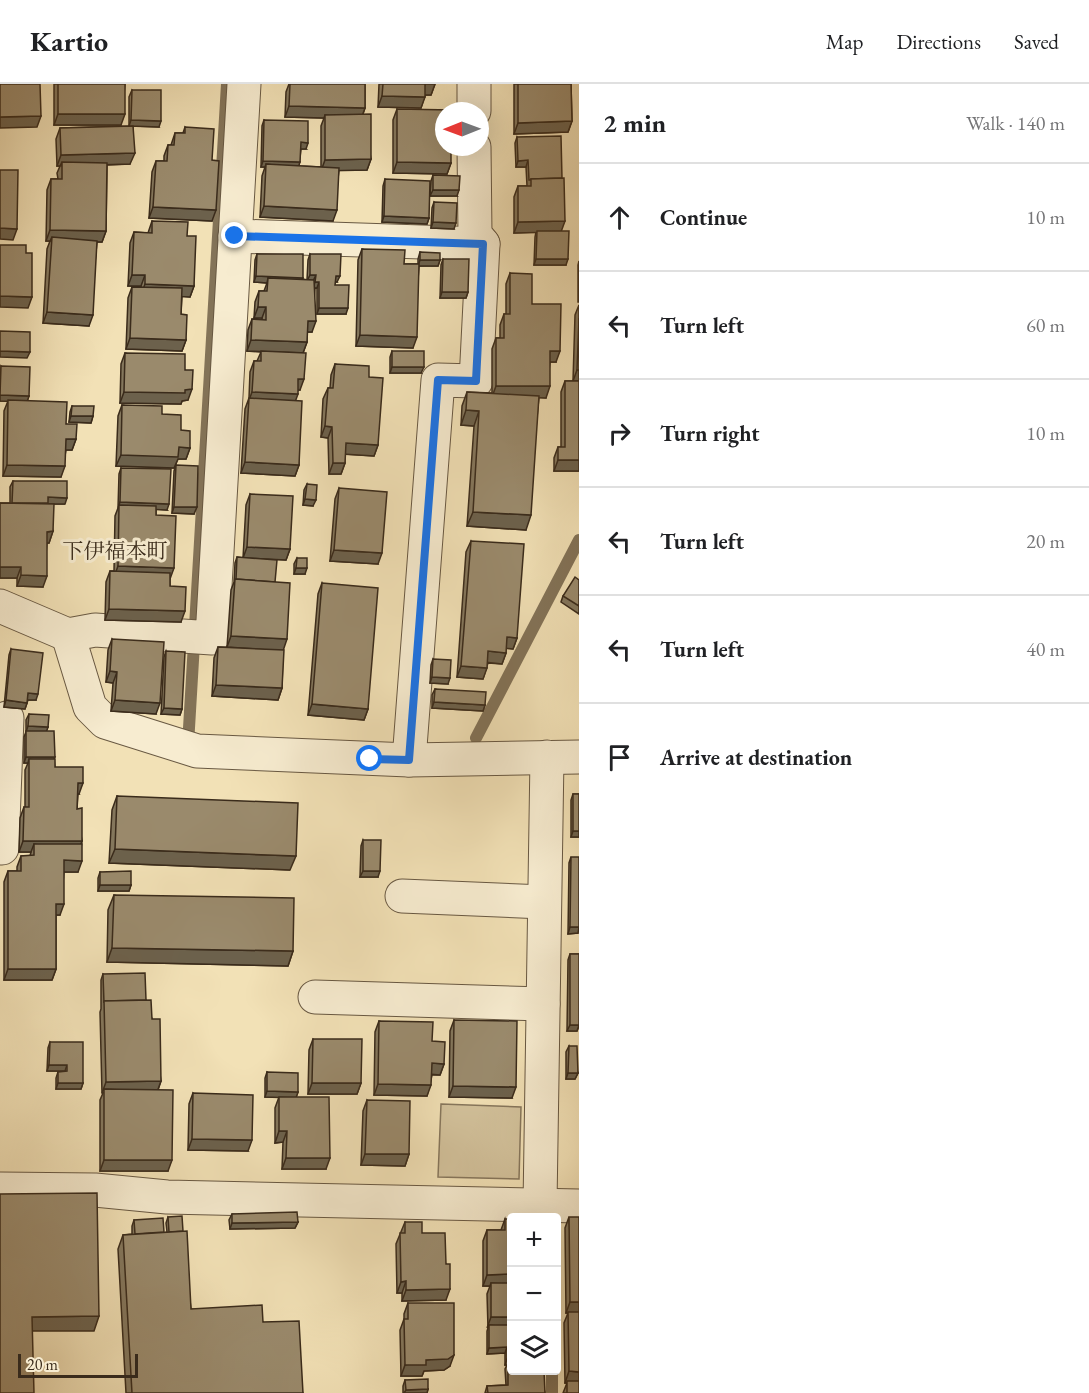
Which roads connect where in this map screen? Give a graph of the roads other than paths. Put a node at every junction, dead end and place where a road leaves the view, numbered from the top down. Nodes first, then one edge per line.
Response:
1 (244, 84) edge
2 (474, 84) edge
3 (474, 102) edge
4 (474, 156) edge
5 (235, 236) junction
6 (483, 244) junction
7 (0, 606) edge
8 (68, 635) junction
9 (7, 718) dead end
10 (579, 757) edge
11 (547, 758) junction
12 (409, 760) junction
13 (0, 848) edge
14 (402, 896) dead end
15 (544, 902) junction
16 (315, 997) dead end
17 (543, 1004) junction
18 (0, 1189) edge
19 (540, 1206) junction
20 (579, 1206) edge

1 - 5 street
2 - 3 street
4 - 6 street
5 - 6 street
5 - 8 street
6 - 12 street
7 - 8 street
8 - 12 street
9 - 13 street
10 - 11 street
11 - 12 street
11 - 15 street
14 - 15 street
15 - 17 street
16 - 17 street
17 - 19 street
18 - 19 street
19 - 20 street

